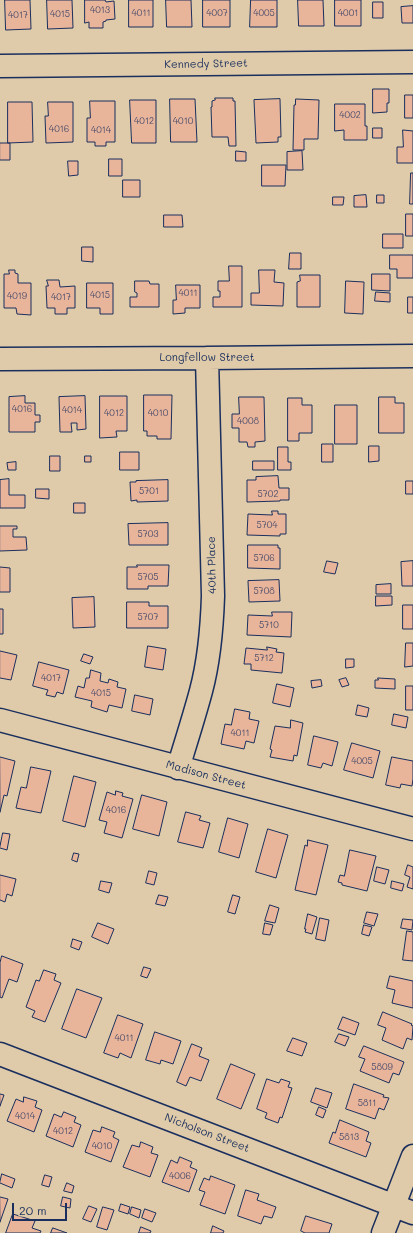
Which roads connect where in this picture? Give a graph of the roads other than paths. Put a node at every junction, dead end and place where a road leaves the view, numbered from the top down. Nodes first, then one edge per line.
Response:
1 (413, 62) edge
2 (0, 66) edge
3 (413, 356) edge
4 (0, 358) edge
5 (207, 358) junction
6 (0, 720) edge
7 (178, 768) junction
8 (413, 829) edge
9 (0, 1054) edge
10 (413, 1156) edge
11 (403, 1209) edge
12 (383, 1233) edge

1 - 2 street, Kennedy Street
3 - 5 street, Longfellow Street
4 - 5 street, Longfellow Street
5 - 7 street, 40th Place
6 - 7 street, Madison Street
7 - 8 street, Madison Street
9 - 11 street, Nicholson Street
10 - 11 street
11 - 12 street

